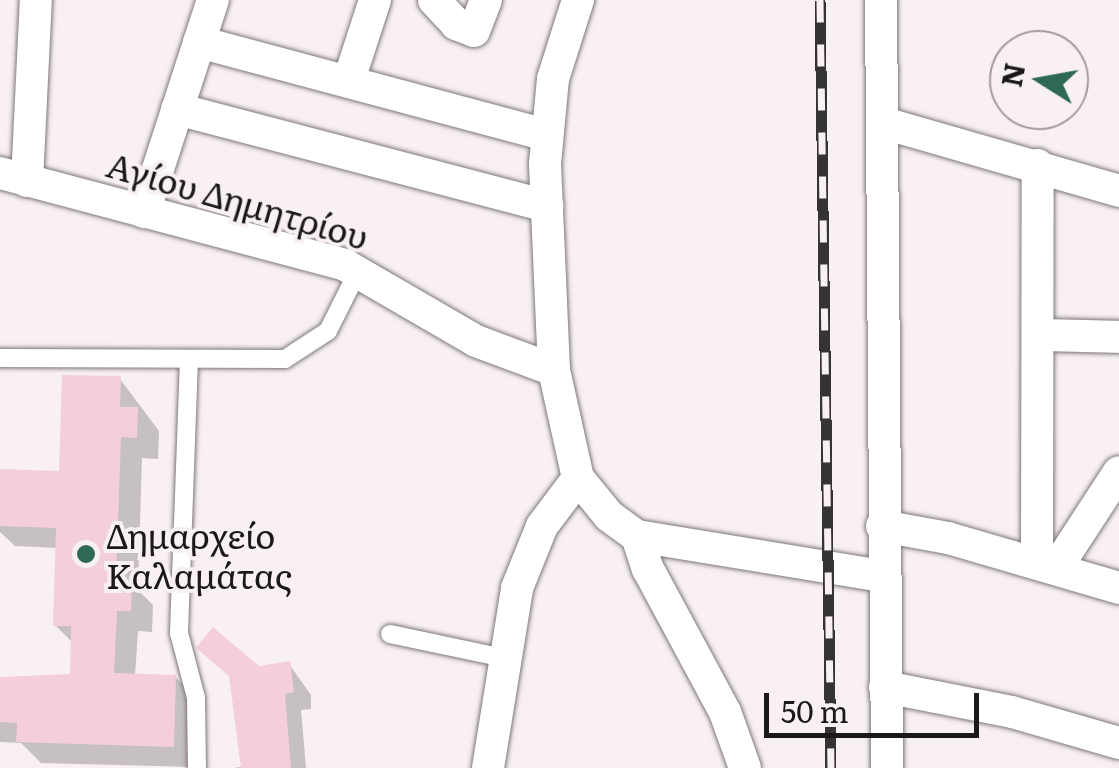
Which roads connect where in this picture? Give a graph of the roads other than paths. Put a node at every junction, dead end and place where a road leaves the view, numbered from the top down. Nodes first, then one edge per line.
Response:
1 (36, 0) edge
2 (214, 0) edge
3 (375, 0) edge
4 (434, 0) edge
5 (486, 0) edge
6 (578, 0) edge
7 (881, 0) edge
8 (199, 42) junction
9 (349, 80) junction
10 (176, 109) junction
11 (884, 123) junction
12 (546, 135) junction
13 (1038, 166) junction
14 (13, 177) edge
15 (1119, 190) edge
16 (546, 206) junction
17 (144, 212) junction
18 (358, 271) junction
19 (1039, 335) junction
20 (1119, 336) edge
21 (0, 358) edge
22 (188, 359) junction
23 (554, 370) junction
24 (1119, 472) edge
25 (578, 478) junction
26 (882, 526) junction
27 (637, 536) junction
28 (1047, 564) junction
29 (882, 576) junction
30 (1119, 588) edge
31 (390, 634) dead end
32 (504, 658) junction
33 (886, 687) junction
34 (1119, 743) edge
35 (197, 768) edge
36 (488, 768) edge
37 (744, 768) edge
38 (887, 768) edge

1 - 14 street
2 - 8 street
3 - 9 street
4 - 5 street
6 - 12 street
7 - 11 street
8 - 9 street
8 - 10 street
9 - 12 street
10 - 16 street
10 - 17 street
11 - 13 street
11 - 26 street
12 - 16 street
13 - 15 street
13 - 19 street
14 - 17 street, Αγίου Δημητρίου
16 - 23 street
17 - 18 street, Αγίου Δημητρίου
18 - 22 lane
18 - 23 street, Αγίου Δημητρίου
19 - 20 street
19 - 28 street
21 - 22 lane
22 - 35 lane
23 - 25 street
24 - 28 street
25 - 27 street
25 - 32 street
26 - 28 street
26 - 29 street
27 - 29 street
27 - 37 street
28 - 30 street
29 - 33 street
31 - 32 lane
32 - 36 street
33 - 34 street
33 - 38 street

